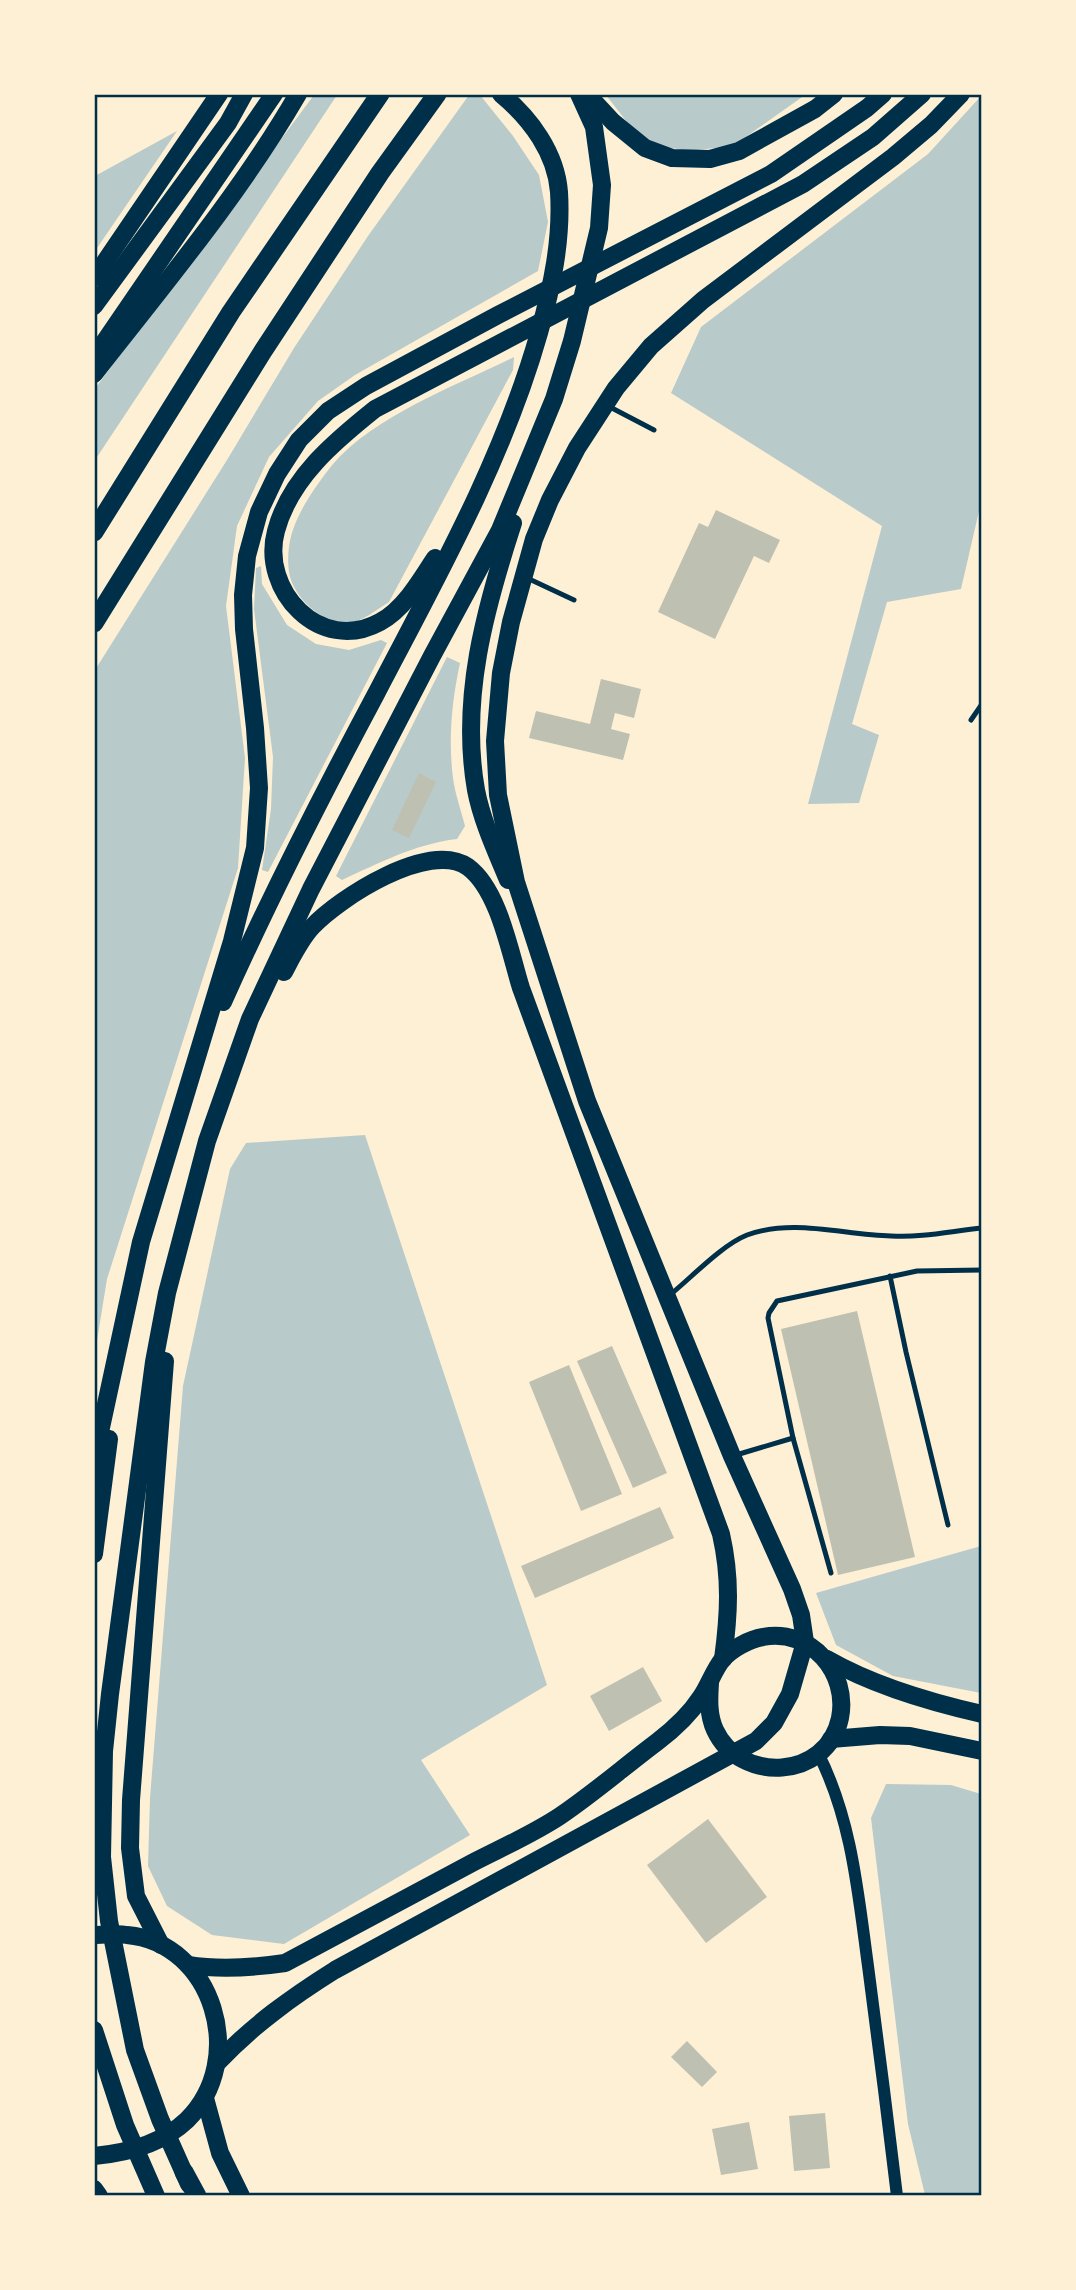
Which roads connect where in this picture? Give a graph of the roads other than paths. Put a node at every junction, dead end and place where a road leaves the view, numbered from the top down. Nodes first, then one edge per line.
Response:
1 (219, 94) edge
2 (244, 94) edge
3 (274, 94) edge
4 (298, 94) edge
5 (380, 94) edge
6 (437, 94) edge
7 (501, 94) edge
8 (579, 94) edge
9 (587, 94) edge
10 (834, 94) edge
11 (883, 94) edge
12 (922, 94) edge
13 (961, 94) edge
14 (94, 278) edge
15 (94, 306) edge
16 (94, 356) edge
17 (94, 373) edge
18 (554, 399) junction
19 (606, 404) junction
20 (654, 430) dead end
21 (500, 446) junction
22 (94, 531) edge
23 (523, 576) junction
24 (574, 600) dead end
25 (94, 623) edge
26 (982, 704) edge
27 (971, 720) dead end
28 (547, 977) junction
29 (234, 1065) junction
30 (157, 1183) junction
31 (186, 1218) junction
32 (982, 1227) edge
33 (982, 1270) edge
34 (890, 1276) junction
35 (667, 1297) junction
36 (127, 1303) junction
37 (793, 1438) junction
38 (732, 1456) junction
39 (94, 1460) edge
40 (948, 1525) dead end
41 (94, 1554) edge
42 (831, 1573) dead end
43 (805, 1642) junction
44 (825, 1658) junction
45 (723, 1659) junction
46 (710, 1683) junction
47 (982, 1714) edge
48 (831, 1739) junction
49 (982, 1751) edge
50 (818, 1753) junction
51 (734, 1755) junction
52 (94, 1934) edge
53 (161, 1945) junction
54 (188, 1965) junction
55 (94, 2030) edge
56 (218, 2062) junction
57 (205, 2098) junction
58 (94, 2156) edge
59 (184, 2172) joint
60 (94, 2189) edge
61 (99, 2196) edge
62 (156, 2196) edge
63 (195, 2196) edge
64 (241, 2196) edge
65 (897, 2196) edge

1 - 14 main road
2 - 15 main road
3 - 16 main road
4 - 17 main road
5 - 22 highway
6 - 25 highway
7 - 21 main road
8 - 18 main road
9 - 10 main road
11 - 30 main road
12 - 21 main road
13 - 19 main road
18 - 28 main road
18 - 29 main road
19 - 20 lane
19 - 23 main road
21 - 30 main road
23 - 24 lane
23 - 28 main road
26 - 27 lane
28 - 35 main road
29 - 31 main road
29 - 45 main road
30 - 36 main road
31 - 53 main road
31 - 59 main road
32 - 35 lane
33 - 34 lane
34 - 37 lane
34 - 40 lane
35 - 38 main road
36 - 39 main road
36 - 41 main road
37 - 38 lane
37 - 42 lane
38 - 43 main road
43 - 44 main road
43 - 45 main road
43 - 51 main road
44 - 47 main road
44 - 48 main road
45 - 46 main road
46 - 51 main road
46 - 54 main road
48 - 49 main road
48 - 50 main road
50 - 51 main road
50 - 65 street
51 - 56 main road
52 - 53 main road
53 - 54 main road
54 - 56 main road
55 - 62 main road
56 - 57 main road
57 - 58 main road
57 - 64 main road
59 - 63 highway
60 - 61 main road

